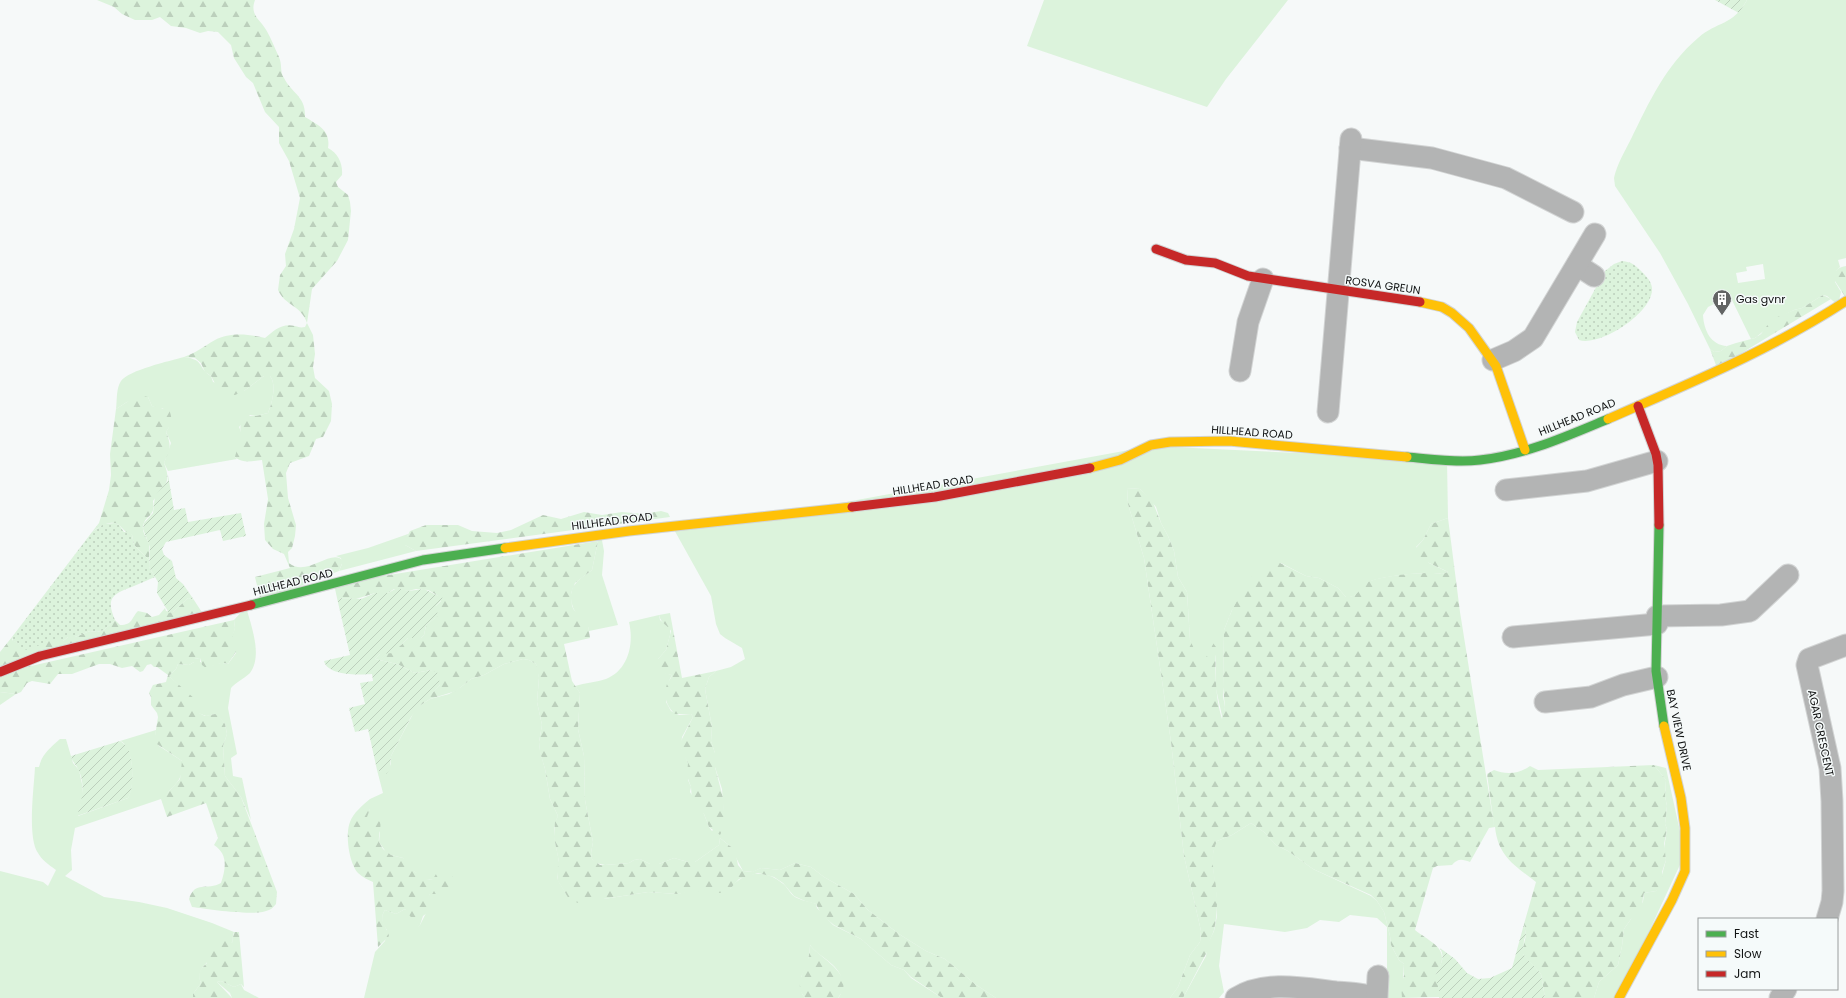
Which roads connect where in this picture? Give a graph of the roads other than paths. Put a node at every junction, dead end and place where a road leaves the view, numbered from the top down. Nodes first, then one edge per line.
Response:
1 (1573, 212) dead end
2 (1595, 234) dead end
3 (1156, 249) dead end
4 (1576, 265) junction
5 (1594, 276) dead end
6 (1263, 279) junction
7 (1338, 291) junction
8 (1844, 306) edge
9 (1493, 360) junction
10 (1240, 371) dead end
11 (1638, 406) junction
12 (1328, 412) dead end
13 (1525, 450) junction
14 (1657, 461) junction
15 (1506, 490) dead end
16 (1788, 575) dead end
17 (1657, 620) junction
18 (1513, 638) dead end
19 (1846, 644) edge
20 (0, 672) edge
21 (1657, 677) junction
22 (1545, 702) dead end
23 (1838, 772) edge
24 (1834, 916) edge
25 (1378, 976) dead end
26 (1236, 992) edge
27 (1376, 998) edge
28 (1619, 998) edge

1 - 7 street
2 - 4 street
3 - 6 street, ROSVA GREUN
4 - 5 street
4 - 9 street
6 - 7 street, ROSVA GREUN
6 - 10 street
7 - 9 street, ROSVA GREUN
7 - 12 street
8 - 11 street, HILLHEAD ROAD
9 - 13 street, ROSVA GREUN
11 - 13 street, HILLHEAD ROAD
11 - 14 street, BAY VIEW DRIVE
13 - 20 street, HILLHEAD ROAD
14 - 15 street
14 - 17 street, BAY VIEW DRIVE
16 - 17 street
17 - 18 street
17 - 21 street, BAY VIEW DRIVE
19 - 23 street, AGAR CRESCENT
21 - 22 street
21 - 28 street, BAY VIEW DRIVE
23 - 24 street, AGAR CRESCENT
25 - 27 street
26 - 27 street

